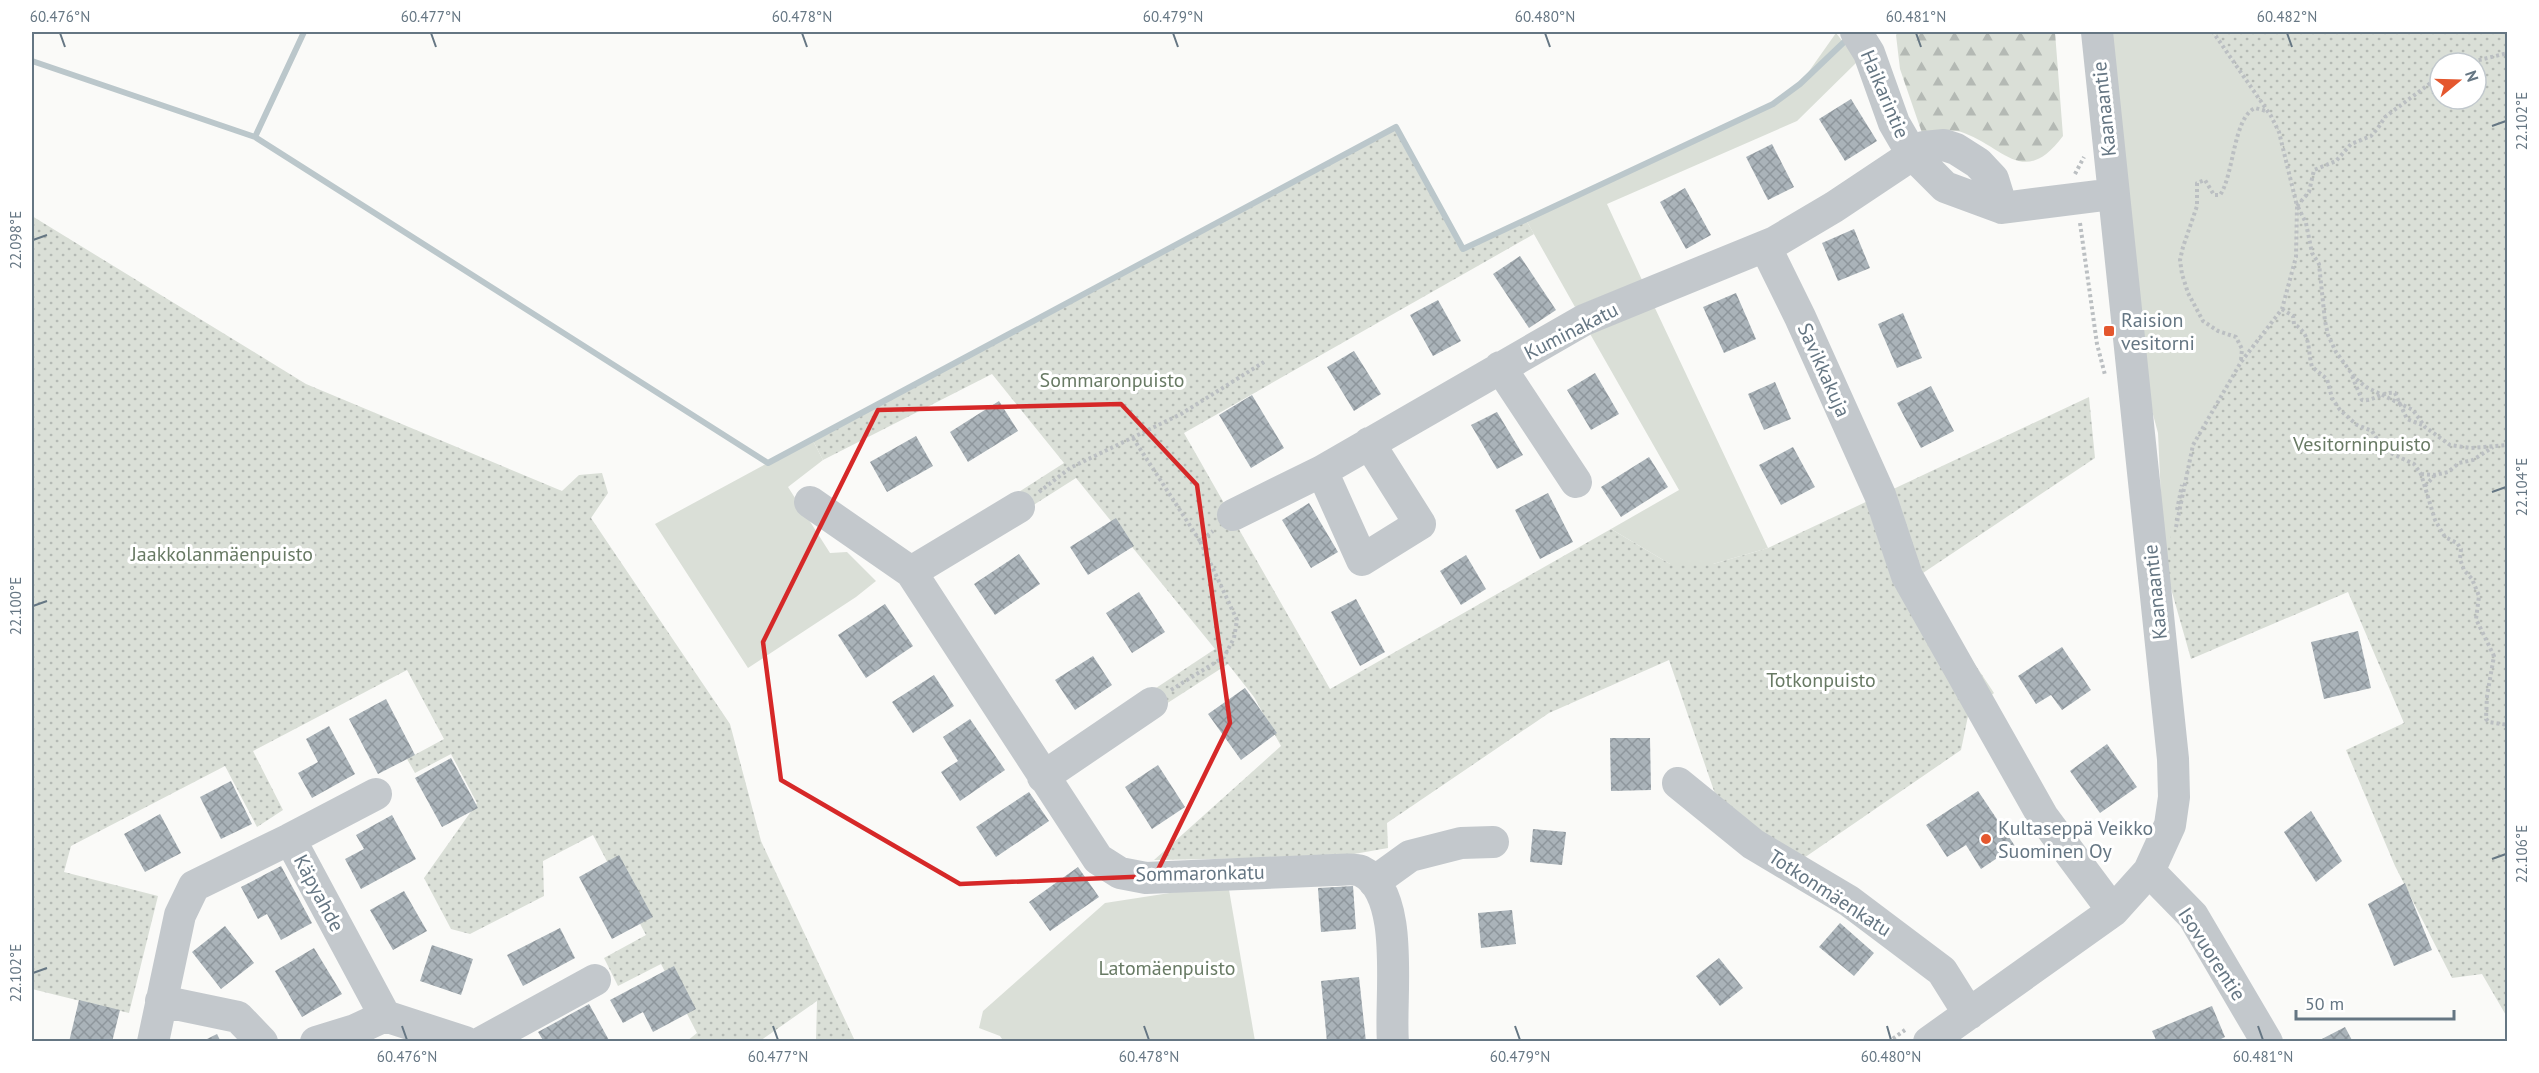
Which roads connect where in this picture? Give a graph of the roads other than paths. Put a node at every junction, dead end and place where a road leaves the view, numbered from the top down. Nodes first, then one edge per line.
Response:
1 (1856, 32) edge
2 (2097, 32) edge
3 (1912, 154) junction
4 (2113, 194) junction
5 (1765, 246) junction
6 (1500, 367) junction
7 (1369, 443) junction
8 (1322, 471) junction
9 (1576, 482) dead end
10 (810, 502) dead end
11 (1019, 507) road end
12 (1233, 516) road end
13 (911, 572) junction
14 (1152, 703) road end
15 (1043, 777) junction
16 (1678, 783) dead end
17 (376, 794) dead end
18 (290, 839) junction
19 (1492, 842) dead end
20 (2150, 871) junction
21 (1374, 882) junction
22 (2113, 911) junction
23 (595, 980) dead end
24 (161, 1001) junction
25 (1969, 1014) junction
26 (385, 1016) junction
27 (1919, 1035) edge
28 (153, 1041) edge
29 (262, 1041) edge
30 (316, 1041) edge
31 (465, 1041) edge
32 (482, 1041) edge
33 (1393, 1041) edge
34 (2267, 1041) edge

1 - 3 street, Haikarintie
2 - 4 street, Kaanaantie
3 - 4 street, Haikarintie
3 - 5 street, Kuminakatu
4 - 20 street, Kaanaantie
5 - 6 street, Kuminakatu
5 - 22 street, Savikkakuja
6 - 7 street, Kuminakatu
6 - 9 street
7 - 8 street, Kuminakatu
7 - 8 street
8 - 12 street, Kuminakatu
10 - 13 street
11 - 13 street
13 - 15 street, Sommaronkatu
14 - 15 street
15 - 21 street, Sommaronkatu
16 - 25 street, Totkonmäenkatu
17 - 18 street
18 - 24 street, Käpyahde
18 - 26 street, Käpyahde
19 - 21 street
20 - 22 street, Kaanaantie
20 - 34 street, Isovuorentie
21 - 33 street
22 - 25 street, Kaanaantie
23 - 32 street
24 - 28 street, Käpyahde
24 - 29 street
25 - 27 street, Kaanaantie
26 - 30 street
26 - 31 street

